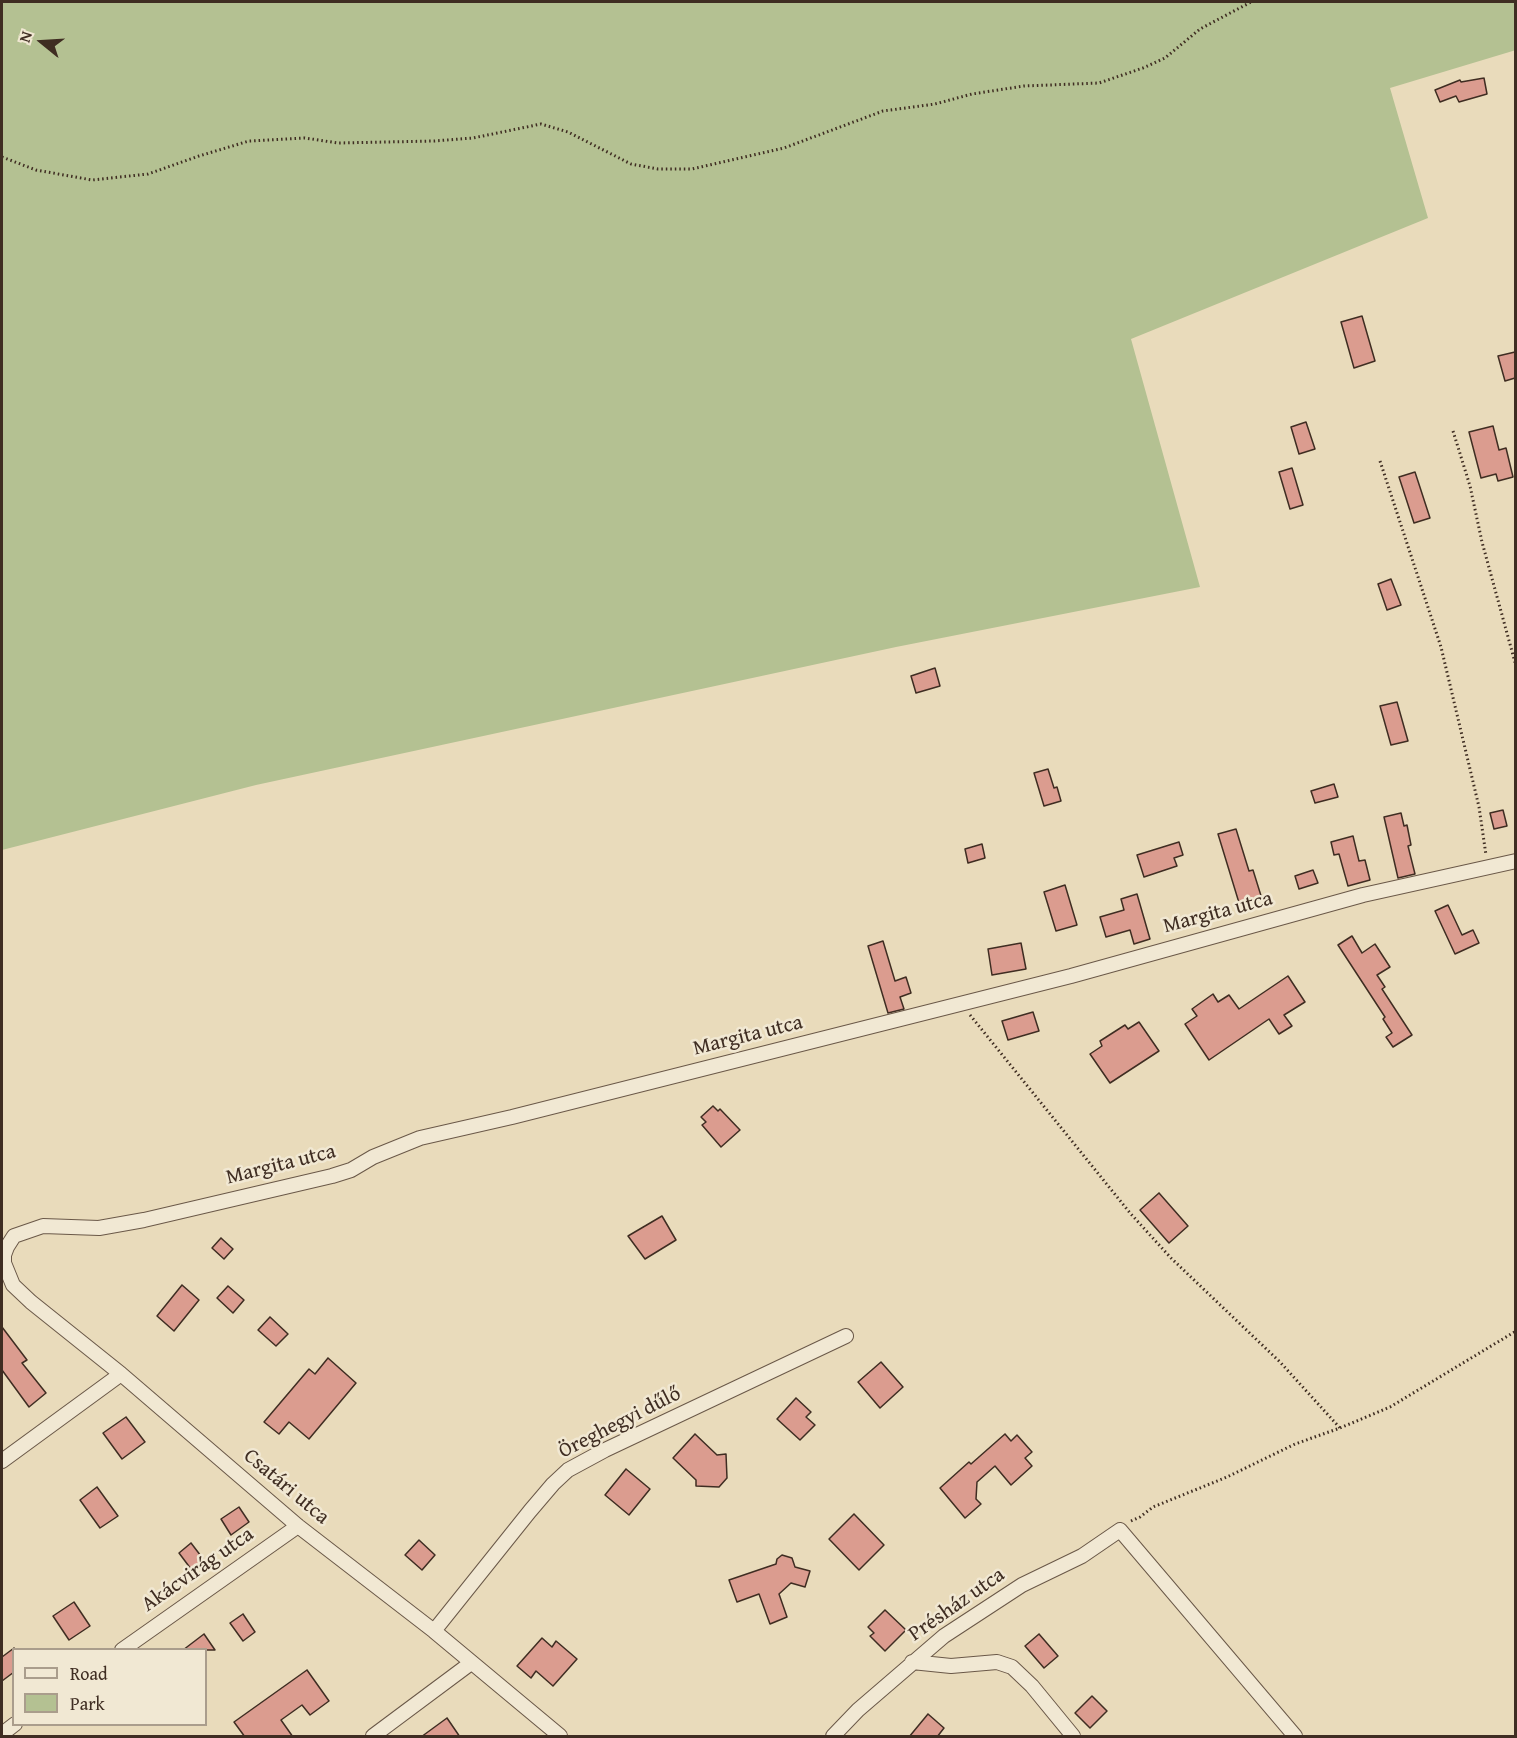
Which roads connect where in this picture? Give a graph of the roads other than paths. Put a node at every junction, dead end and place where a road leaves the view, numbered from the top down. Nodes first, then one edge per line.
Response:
1 (1515, 861) edge
2 (3, 1255) edge
3 (846, 1336) dead end
4 (121, 1374) junction
5 (2, 1461) edge
6 (298, 1526) junction
7 (434, 1631) junction
8 (125, 1648) edge
9 (912, 1662) junction
10 (471, 1663) junction
11 (373, 1737) edge
12 (560, 1737) edge
13 (833, 1737) edge
14 (1073, 1737) edge
15 (1294, 1737) edge

1 - 2 street, Margita utca
2 - 4 street, Csatári utca
3 - 7 street, Öreghegyi dűlő
4 - 5 street
4 - 6 street, Csatári utca
6 - 7 street, Csatári utca
6 - 8 street, Akácvirág utca
7 - 10 street, Csatári utca
9 - 13 street, Présház utca
9 - 14 street
9 - 15 street, Présház utca
10 - 11 street
10 - 12 street, Csatári utca

